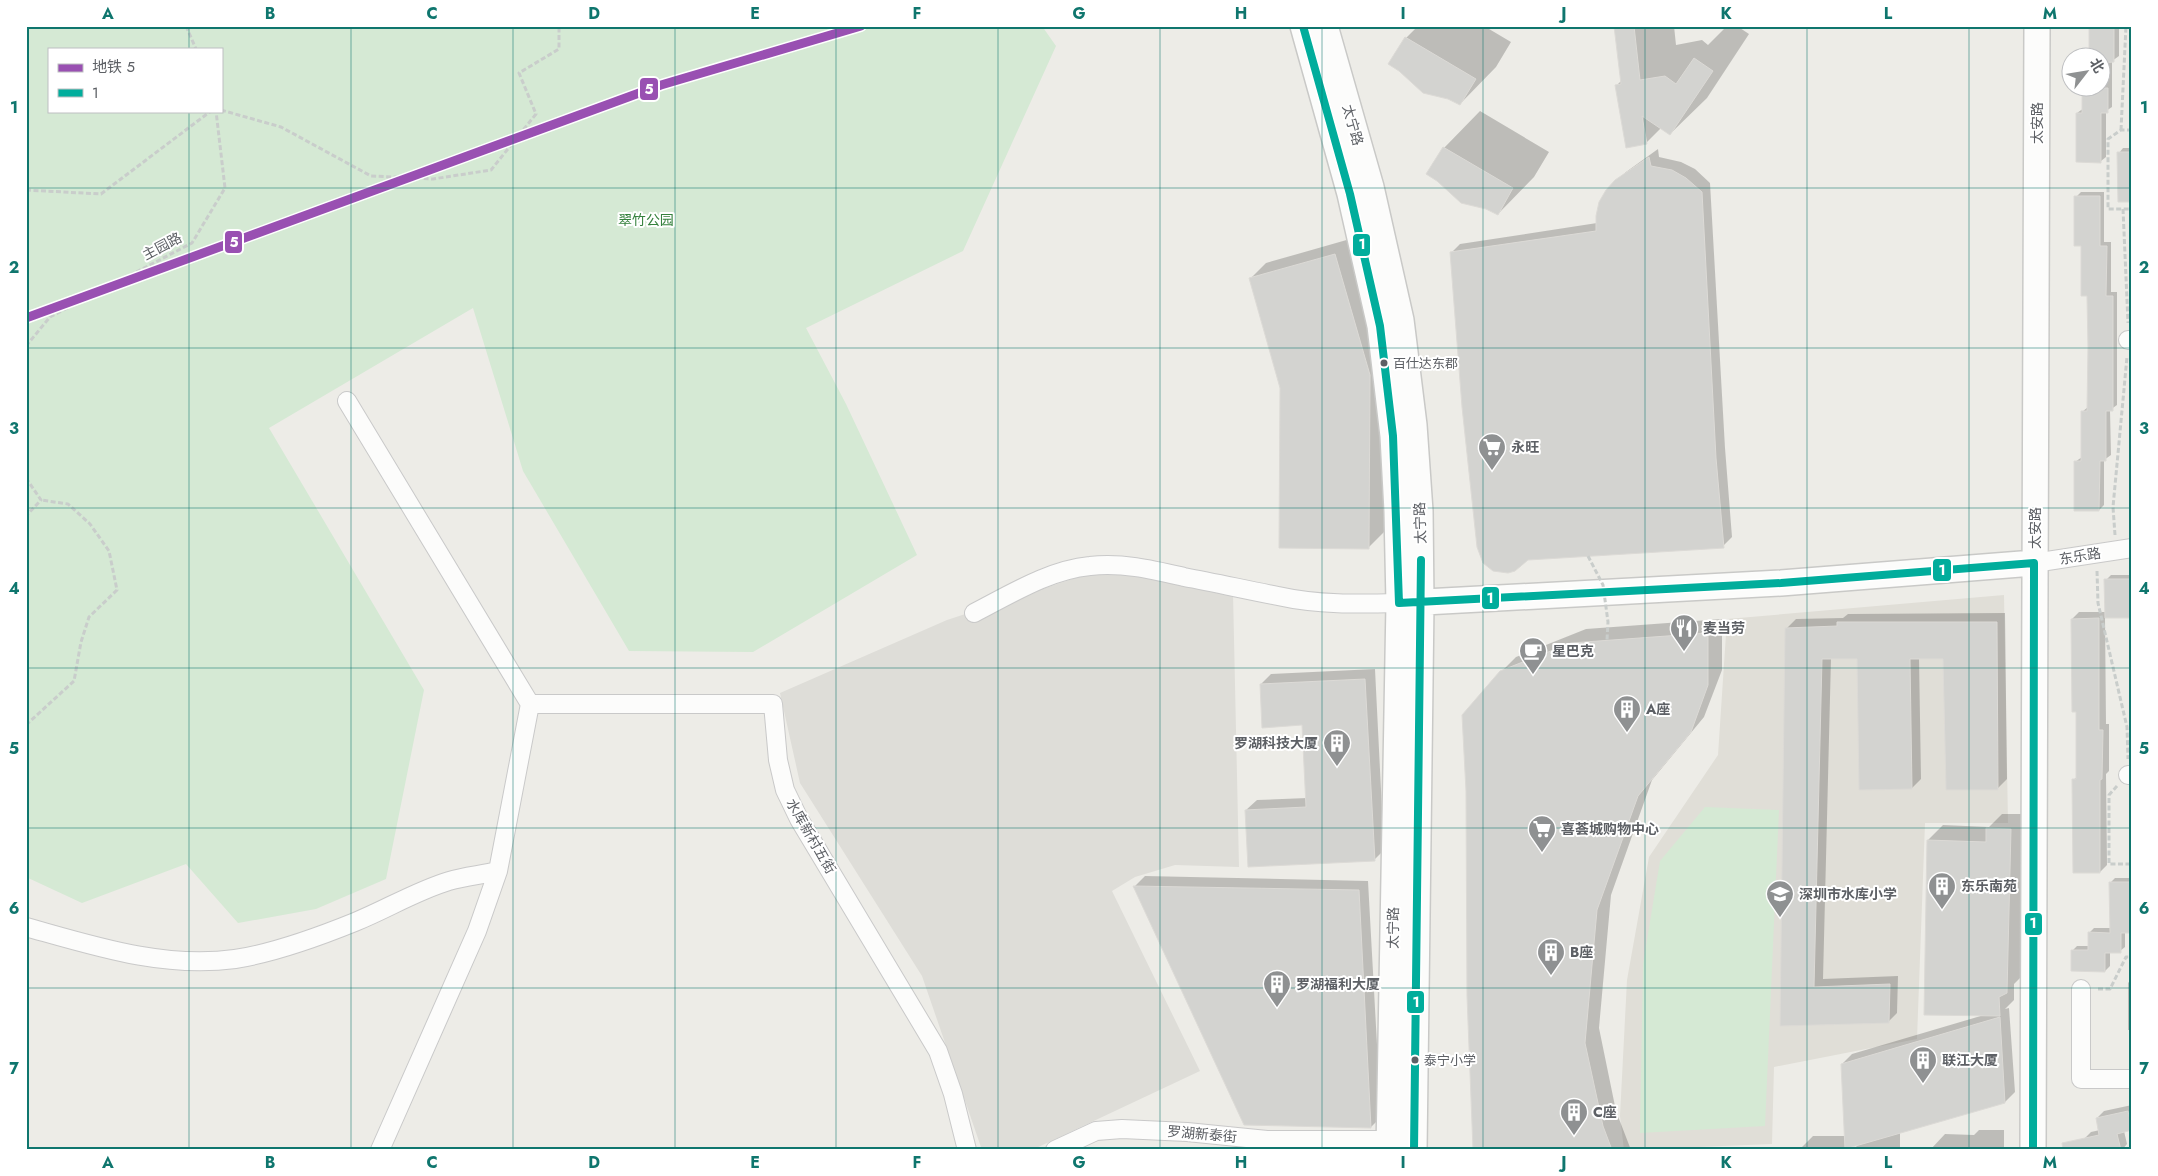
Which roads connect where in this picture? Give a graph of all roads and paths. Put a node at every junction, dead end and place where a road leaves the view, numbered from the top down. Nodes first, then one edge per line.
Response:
1 (186, 26) edge
2 (559, 26) edge
3 (1303, 26) edge
4 (1325, 26) edge
5 (2037, 26) edge
6 (2126, 26) edge
7 (196, 48) edge
8 (222, 110) edge
9 (210, 112) edge
10 (216, 112) edge
11 (2121, 130) junction
12 (2132, 130) edge
13 (26, 190) edge
14 (2132, 209) edge
15 (26, 346) edge
16 (347, 400) dead end
17 (26, 478) edge
18 (42, 500) junction
19 (2113, 507) dead end
20 (26, 516) edge
21 (2114, 526) dead end
22 (2132, 548) edge
23 (2096, 553) junction
24 (1588, 556) dead end
25 (2034, 563) junction
26 (1410, 603) junction
27 (974, 613) dead end
28 (1607, 640) dead end
29 (530, 704) junction
30 (26, 725) edge
31 (2130, 775) edge
32 (2132, 864) edge
33 (498, 871) junction
34 (26, 927) edge
35 (2132, 957) edge
36 (2081, 989) joint
37 (2132, 1079) edge
38 (1390, 1145) edge
39 (1414, 1145) edge
40 (380, 1150) edge
41 (967, 1150) edge
42 (1055, 1150) edge
43 (2033, 1150) edge

1 - 7 path
2 - 8 path
3 - 26 main road, 太宁路
4 - 26 main road, 太宁路
5 - 25 main road, 太安路
6 - 11 path
9 - 13 path
10 - 15 path, 主园路
11 - 12 path
11 - 14 path
16 - 29 street
17 - 18 path
18 - 20 path
18 - 30 path
19 - 21 path
22 - 23 street, 东乐路
23 - 25 street, 东乐路
23 - 31 path
24 - 28 path, bridge
25 - 26 main road, 东乐路
25 - 43 main road, 太安路
26 - 27 street
26 - 38 main road, 太宁路
26 - 39 main road, 太宁路
29 - 33 street
29 - 41 street, 水库新村五街
31 - 32 path
33 - 34 street
33 - 40 street
35 - 36 path
36 - 37 street
38 - 39 street, 罗湖新泰街
38 - 42 street, 罗湖新泰街

